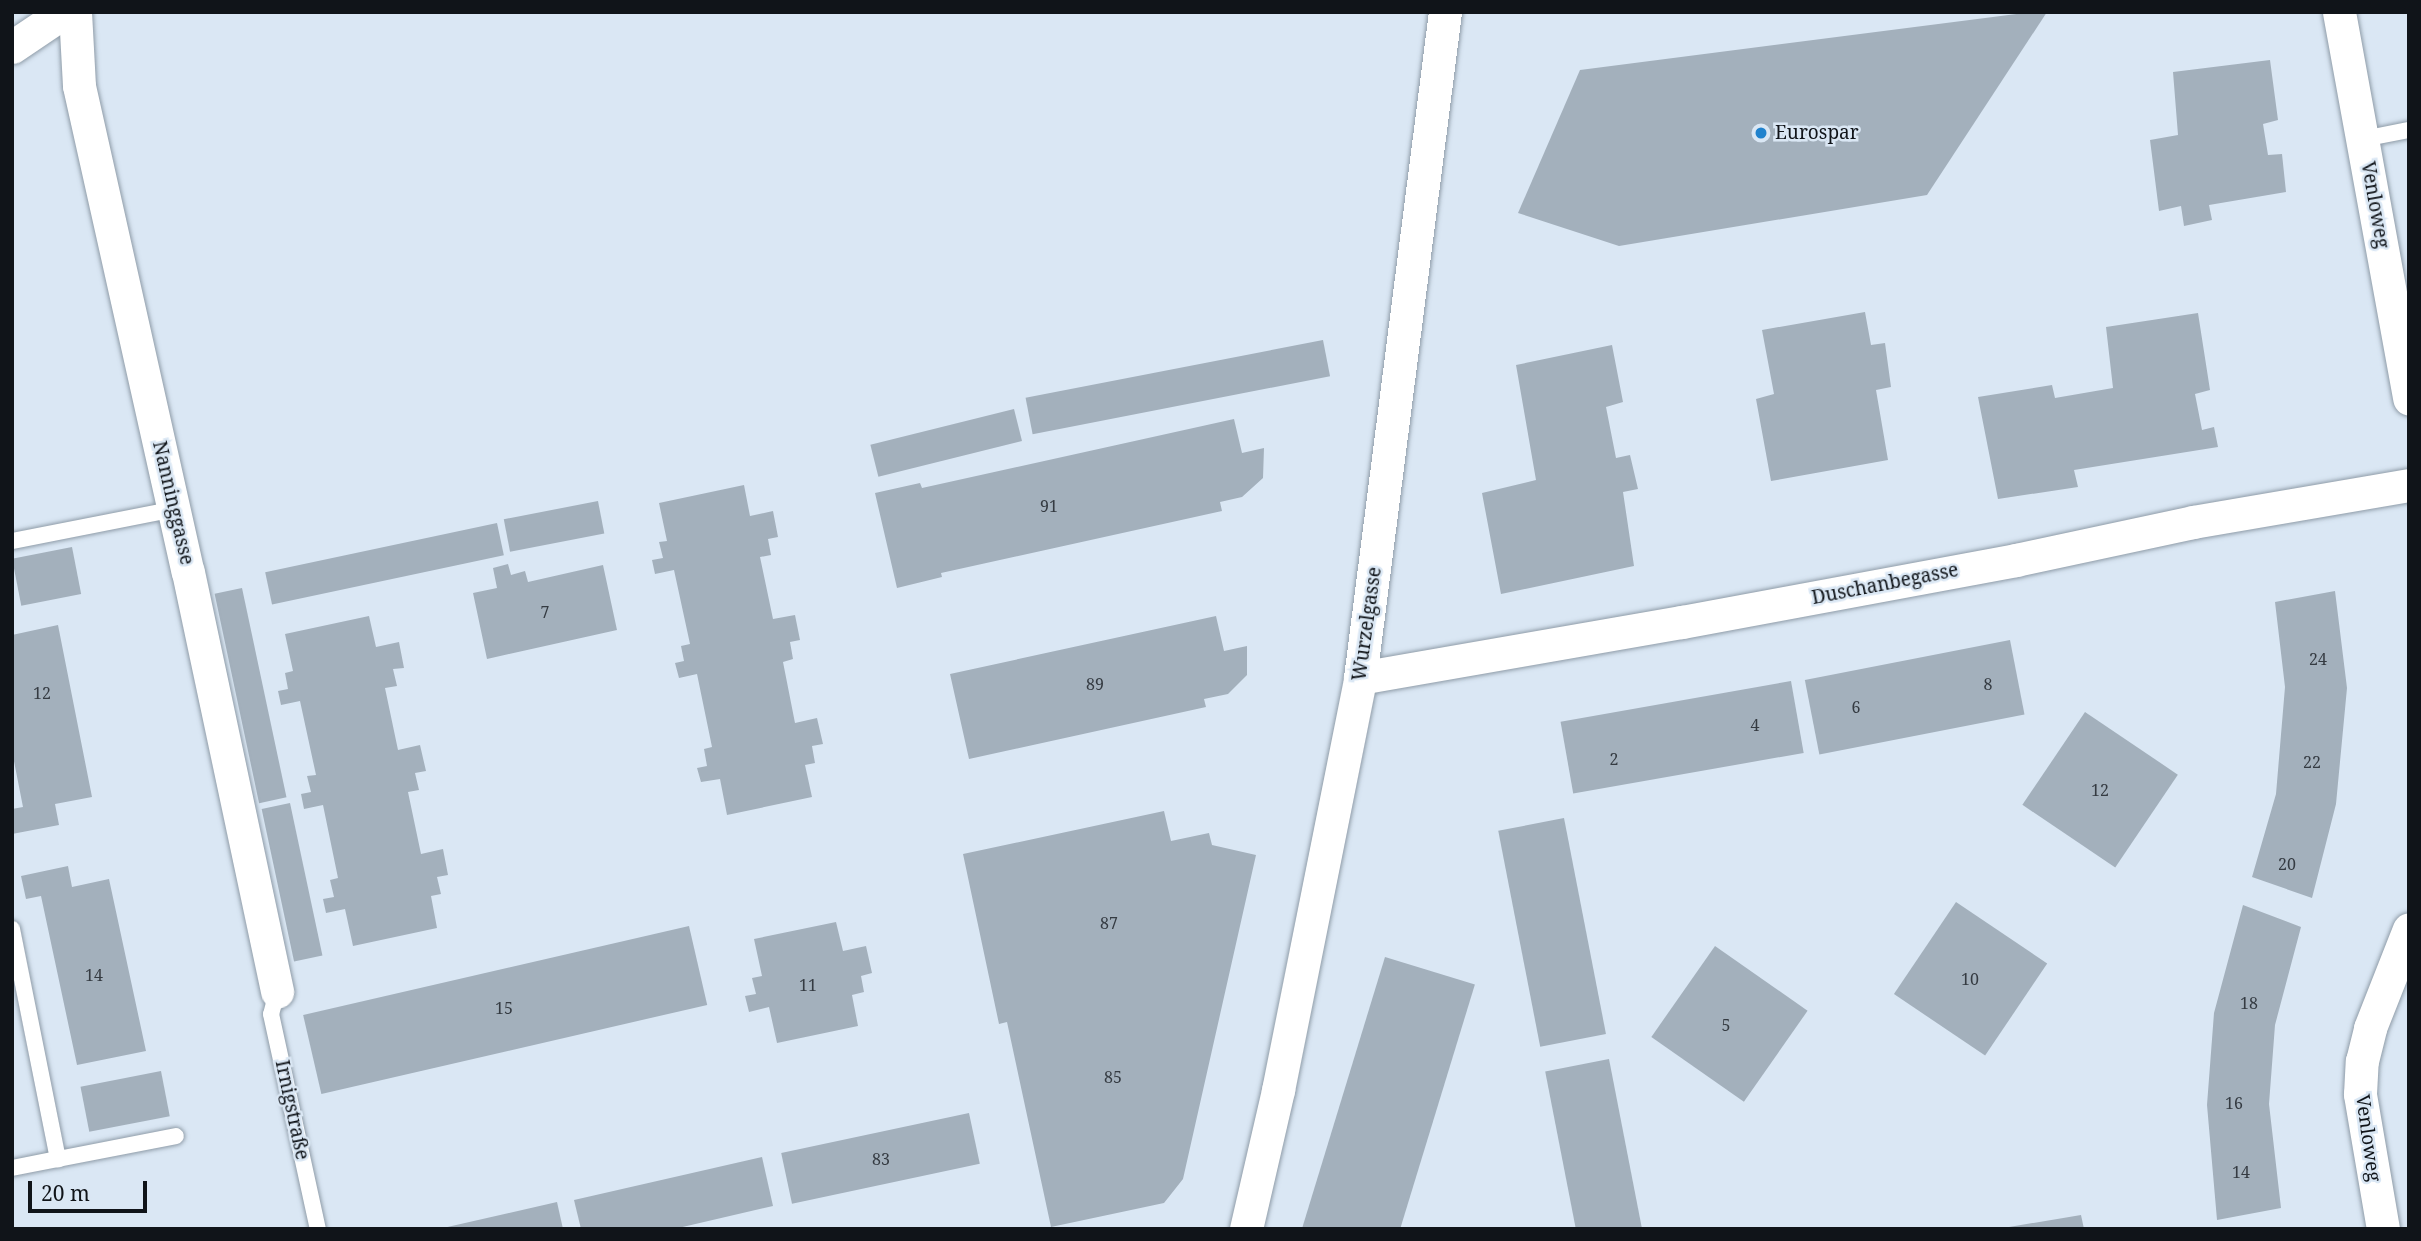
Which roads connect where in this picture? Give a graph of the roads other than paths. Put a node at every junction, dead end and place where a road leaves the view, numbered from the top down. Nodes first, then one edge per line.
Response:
1 (64, 12) edge
2 (75, 12) edge
3 (1445, 12) edge
4 (2339, 12) edge
5 (12, 47) edge
6 (2409, 130) edge
7 (2363, 139) junction
8 (2402, 322) edge
9 (2409, 399) edge
10 (2409, 485) edge
11 (175, 509) junction
12 (12, 541) edge
13 (1360, 678) junction
14 (12, 929) edge
15 (2409, 929) edge
16 (277, 992) joint
17 (176, 1136) dead end
18 (58, 1159) junction
19 (12, 1168) edge
20 (318, 1229) edge
21 (1246, 1229) edge
22 (2383, 1229) edge

1 - 5 street
2 - 11 street, Nanninggasse
3 - 13 street, Wurzelgasse
4 - 7 street, Venloweg
6 - 7 lane
7 - 8 street, Venloweg
8 - 9 street, Venloweg
10 - 13 street, Duschanbegasse
11 - 12 lane
11 - 16 street, Nanninggasse
13 - 21 street, Wurzelgasse
14 - 18 lane
15 - 22 street, Venloweg
16 - 20 lane, Irnigstraße
17 - 18 lane
18 - 19 lane

